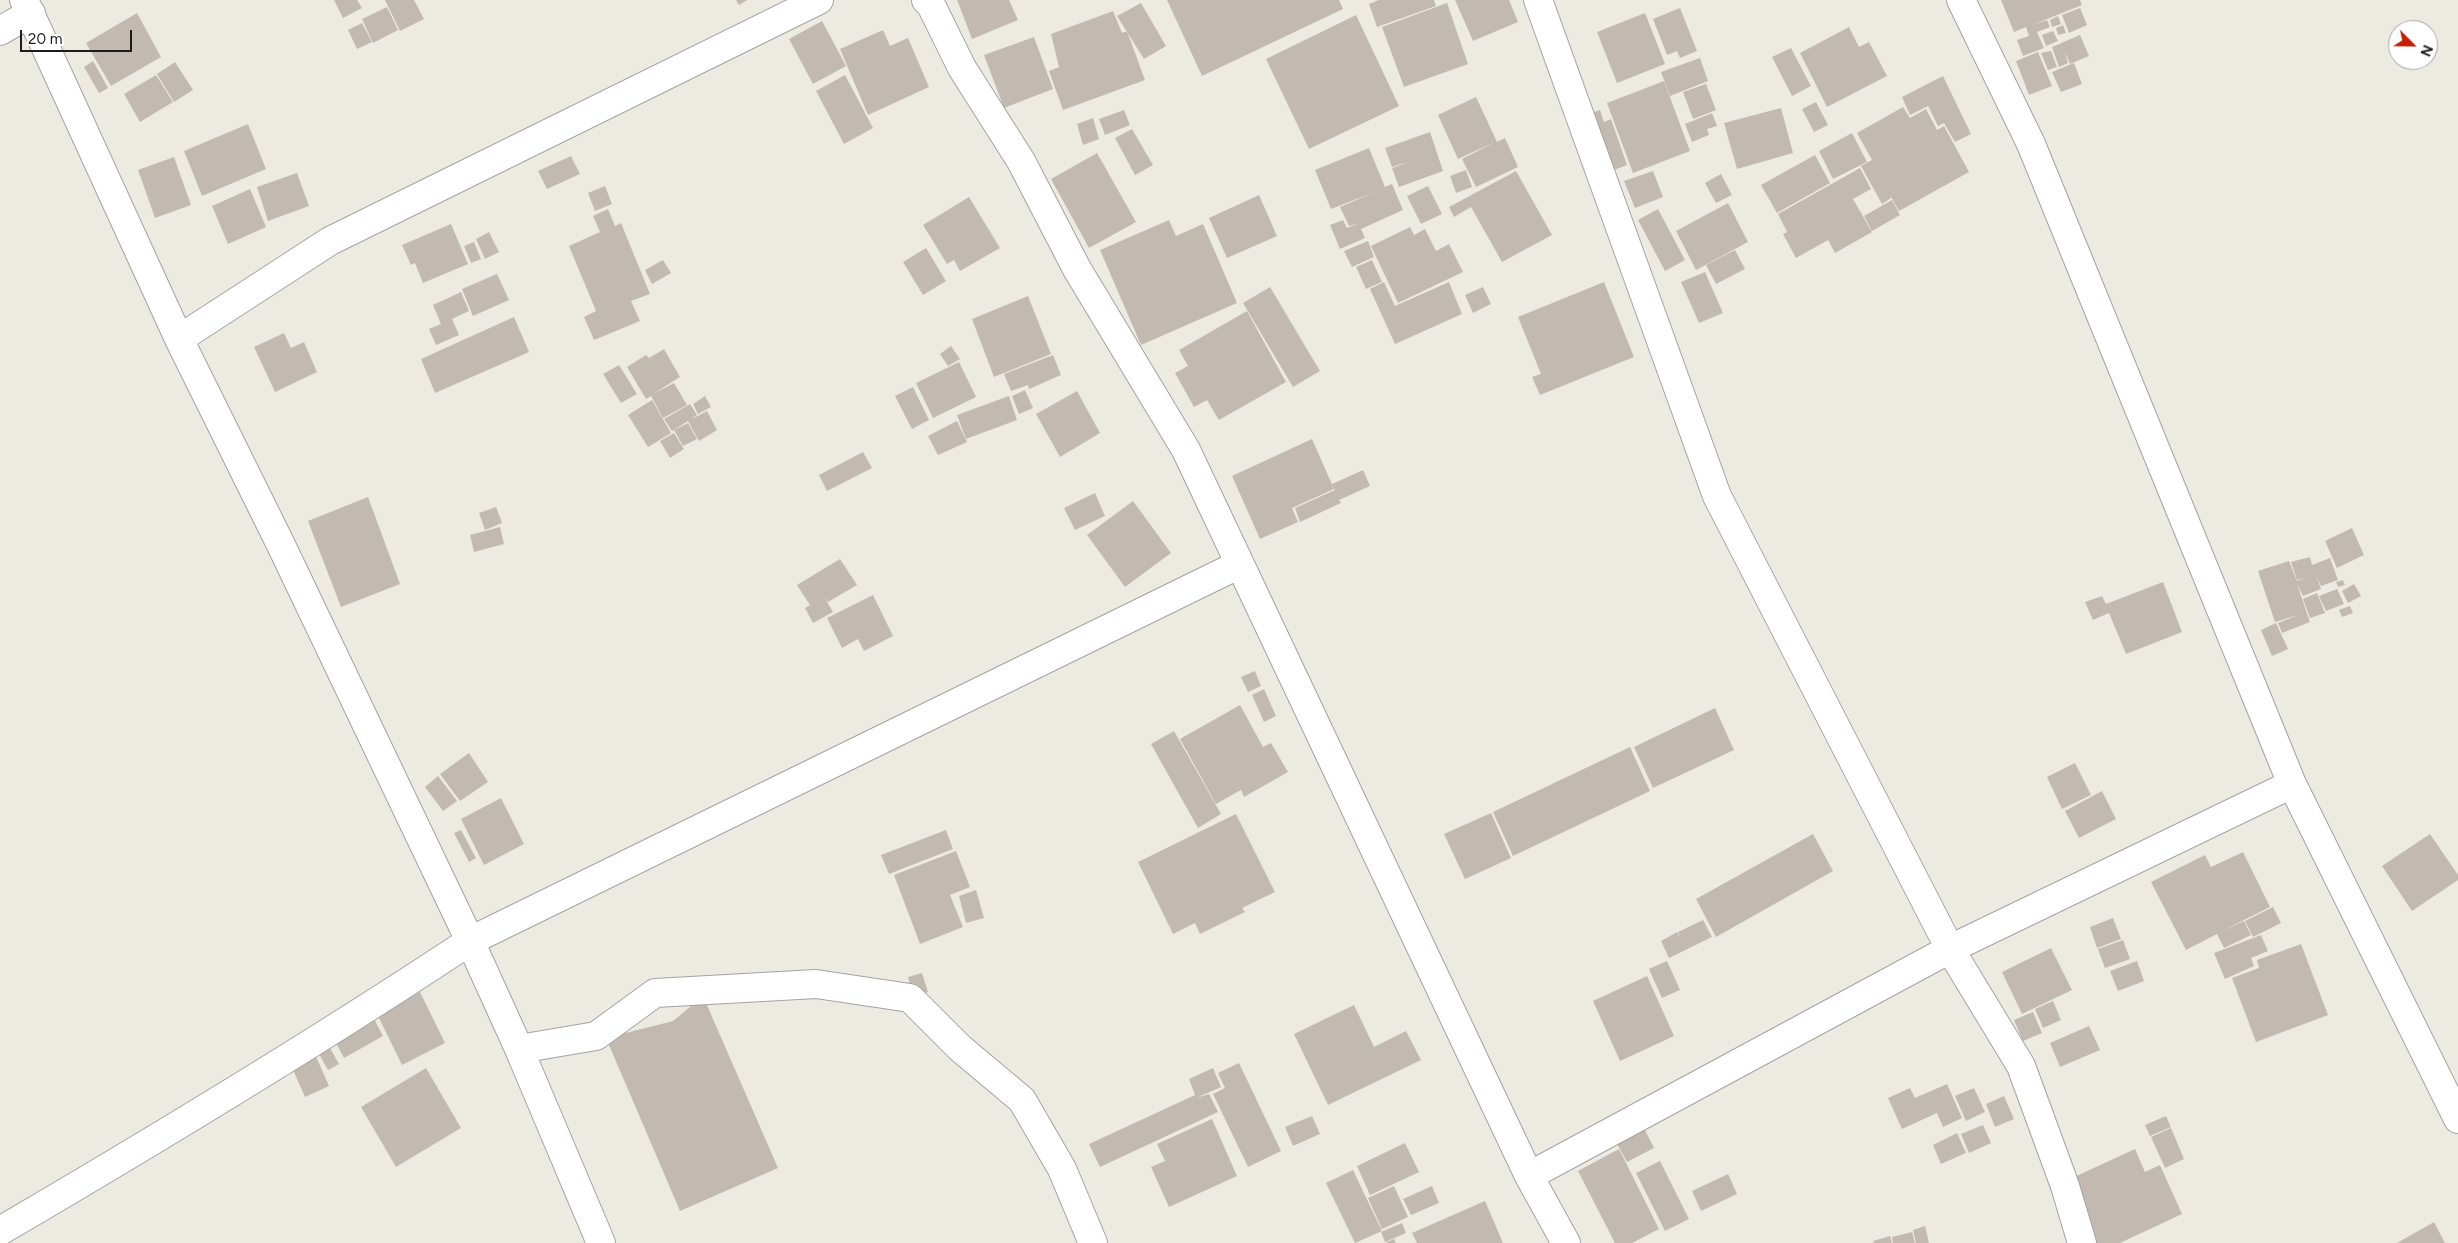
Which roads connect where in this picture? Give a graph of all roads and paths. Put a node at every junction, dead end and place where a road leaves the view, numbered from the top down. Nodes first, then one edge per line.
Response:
1 (819, 0) edge
2 (926, 0) edge
3 (1538, 0) edge
4 (1961, 0) edge
5 (27, 7) edge
6 (0, 31) edge
7 (179, 339) junction
8 (1240, 564) junction
9 (2292, 784) junction
10 (470, 942) junction
11 (1950, 949) junction
12 (519, 1049) junction
13 (2458, 1119) edge
14 (1529, 1176) junction
15 (0, 1231) edge
16 (601, 1243) edge
17 (1093, 1243) edge
18 (1566, 1243) edge
19 (2082, 1243) edge

1 - 7 street
2 - 8 street
3 - 11 street
4 - 9 street
5 - 6 street
5 - 7 street
7 - 10 street
8 - 10 street
8 - 14 street
9 - 11 street
9 - 13 street
10 - 12 street
10 - 15 street
11 - 14 street
11 - 19 street
12 - 16 street
12 - 17 street
14 - 18 street

